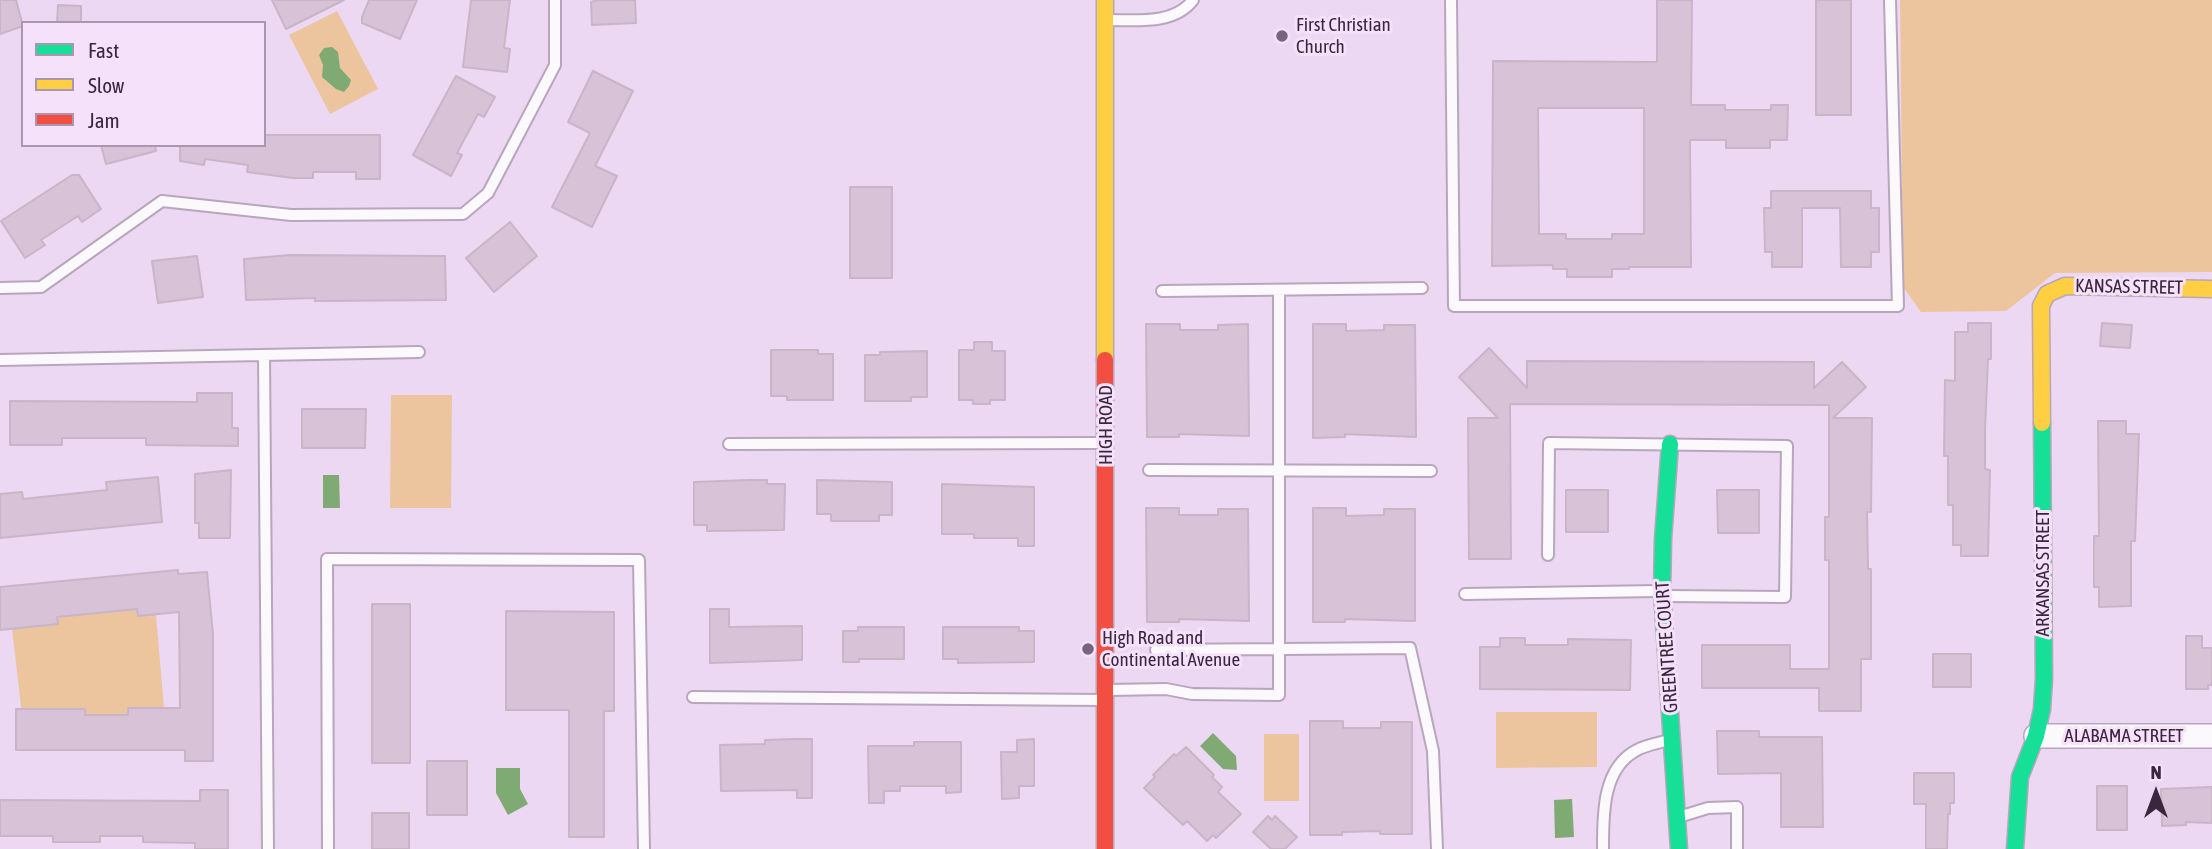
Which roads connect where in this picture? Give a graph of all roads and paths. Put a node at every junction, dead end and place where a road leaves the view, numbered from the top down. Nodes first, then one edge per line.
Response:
1 (555, 0) edge
2 (1105, 0) edge
3 (1194, 0) edge
4 (1451, 0) edge
5 (1890, 0) edge
6 (1105, 20) junction
7 (0, 288) edge
8 (1422, 288) dead end
9 (2212, 289) edge
10 (1279, 290) junction
11 (1161, 291) dead end
12 (2047, 294) joint
13 (419, 352) dead end
14 (264, 355) junction
15 (0, 360) edge
16 (1106, 443) junction
17 (729, 444) dead end
18 (1670, 444) junction
19 (1149, 470) dead end
20 (1279, 470) junction
21 (1431, 471) dead end
22 (1548, 555) dead end
23 (1465, 594) dead end
24 (1663, 594) junction
25 (1279, 649) junction
26 (1156, 650) dead end
27 (1107, 695) junction
28 (693, 697) dead end
29 (2036, 736) junction
30 (2212, 736) edge
31 (1673, 739) junction
32 (1678, 817) junction
33 (268, 849) edge
34 (328, 849) edge
35 (644, 849) edge
36 (1105, 849) edge
37 (1437, 849) edge
38 (1603, 849) edge
39 (1679, 849) edge
40 (1737, 849) edge
41 (2015, 849) edge

1 - 7 lane
2 - 6 street, HIGH ROAD
3 - 6 lane
4 - 5 lane
6 - 16 street, HIGH ROAD
8 - 10 lane
9 - 12 street, KANSAS STREET
10 - 11 lane
10 - 20 lane
12 - 29 street, ARKANSAS STREET
13 - 14 lane
14 - 15 lane
14 - 33 lane
16 - 17 lane
16 - 27 street, HIGH ROAD
18 - 22 lane
18 - 24 street, GREENTREE COURT
18 - 24 lane
19 - 20 lane
20 - 21 lane
20 - 25 lane
23 - 24 lane
24 - 31 street, GREENTREE COURT
25 - 26 lane
25 - 27 lane
25 - 37 lane
27 - 28 lane
27 - 36 street, HIGH ROAD
29 - 30 street, ALABAMA STREET
29 - 41 street, ARKANSAS STREET
31 - 32 street, GREENTREE COURT
31 - 38 lane
32 - 39 street, GREENTREE COURT
32 - 40 lane
34 - 35 lane

